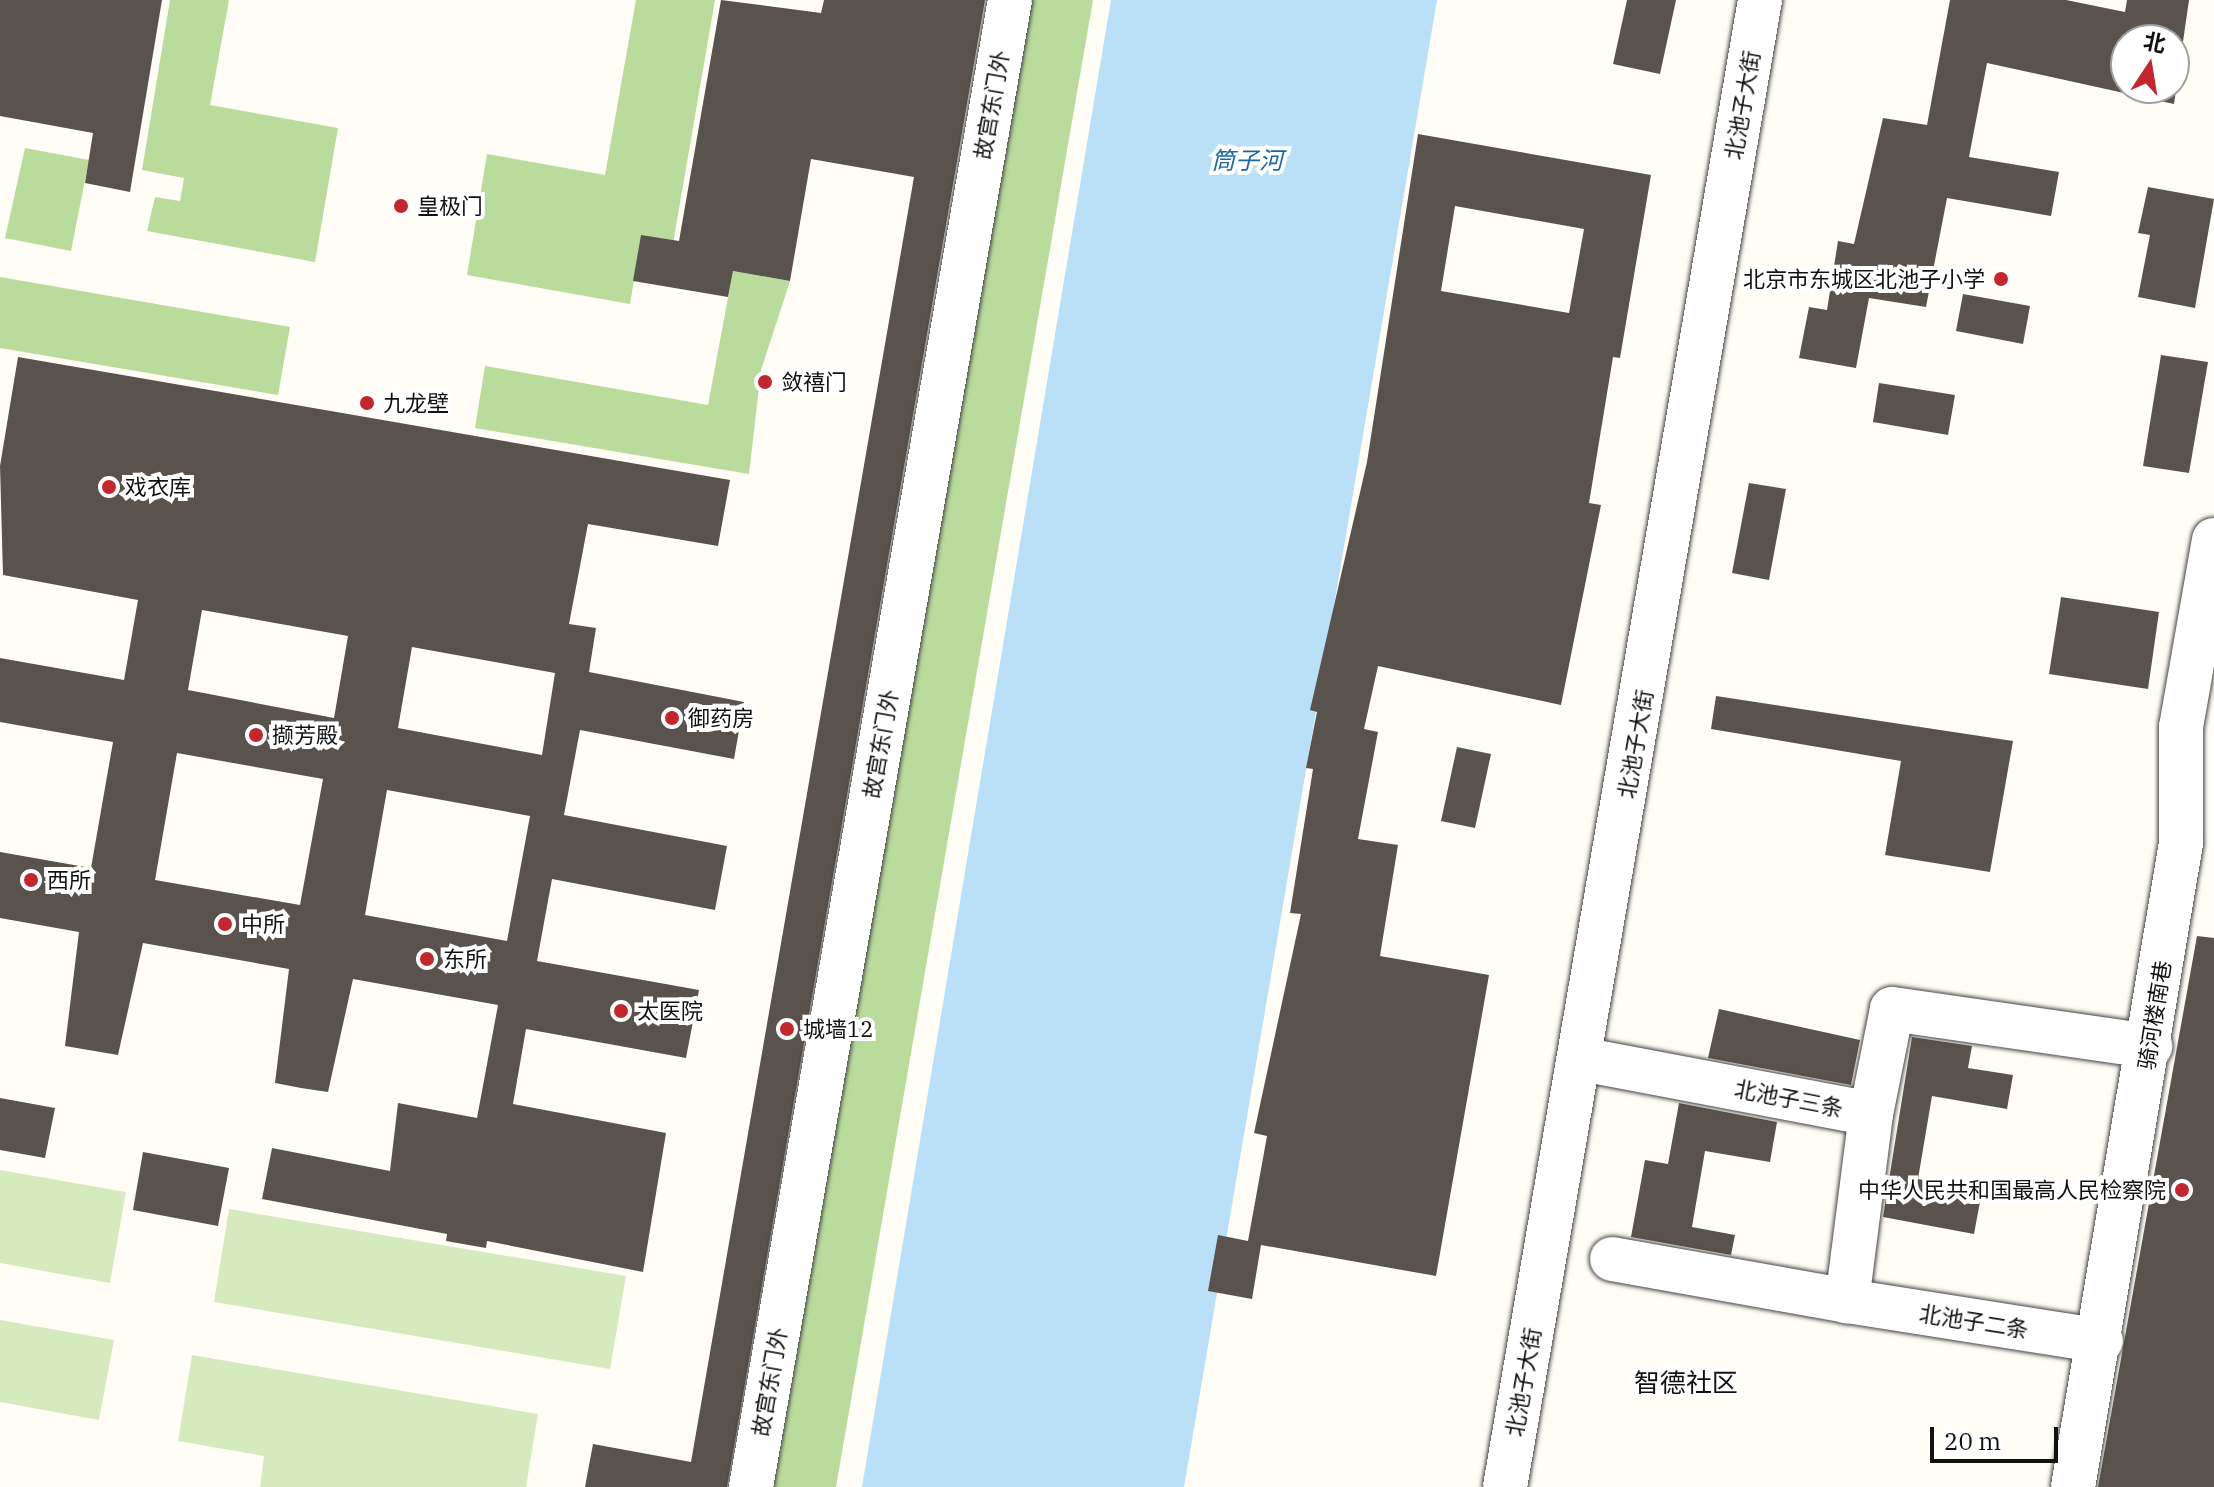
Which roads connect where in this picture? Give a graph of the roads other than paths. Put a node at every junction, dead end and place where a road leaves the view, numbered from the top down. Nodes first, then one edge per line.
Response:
1 (1010, 0) edge
2 (1760, 0) edge
3 (2214, 540) edge
4 (2198, 846) edge
5 (2150, 1046) junction
6 (1581, 1059) junction
7 (1871, 1114) junction
8 (1612, 1259) dead end
9 (1847, 1301) junction
10 (2101, 1341) junction
11 (751, 1487) edge
12 (1505, 1487) edge
13 (2073, 1487) edge

1 - 11 street, 故宫东门外
2 - 6 street, 北池子大街
3 - 4 street, 骑河楼南巷
4 - 5 street, 骑河楼南巷
5 - 7 street, 北池子三条
5 - 10 street, 骑河楼南巷
6 - 7 street, 北池子三条
6 - 12 street, 北池子大街
7 - 9 street
8 - 9 street, 北池子二条
9 - 10 street, 北池子二条
10 - 13 street, 骑河楼南巷

